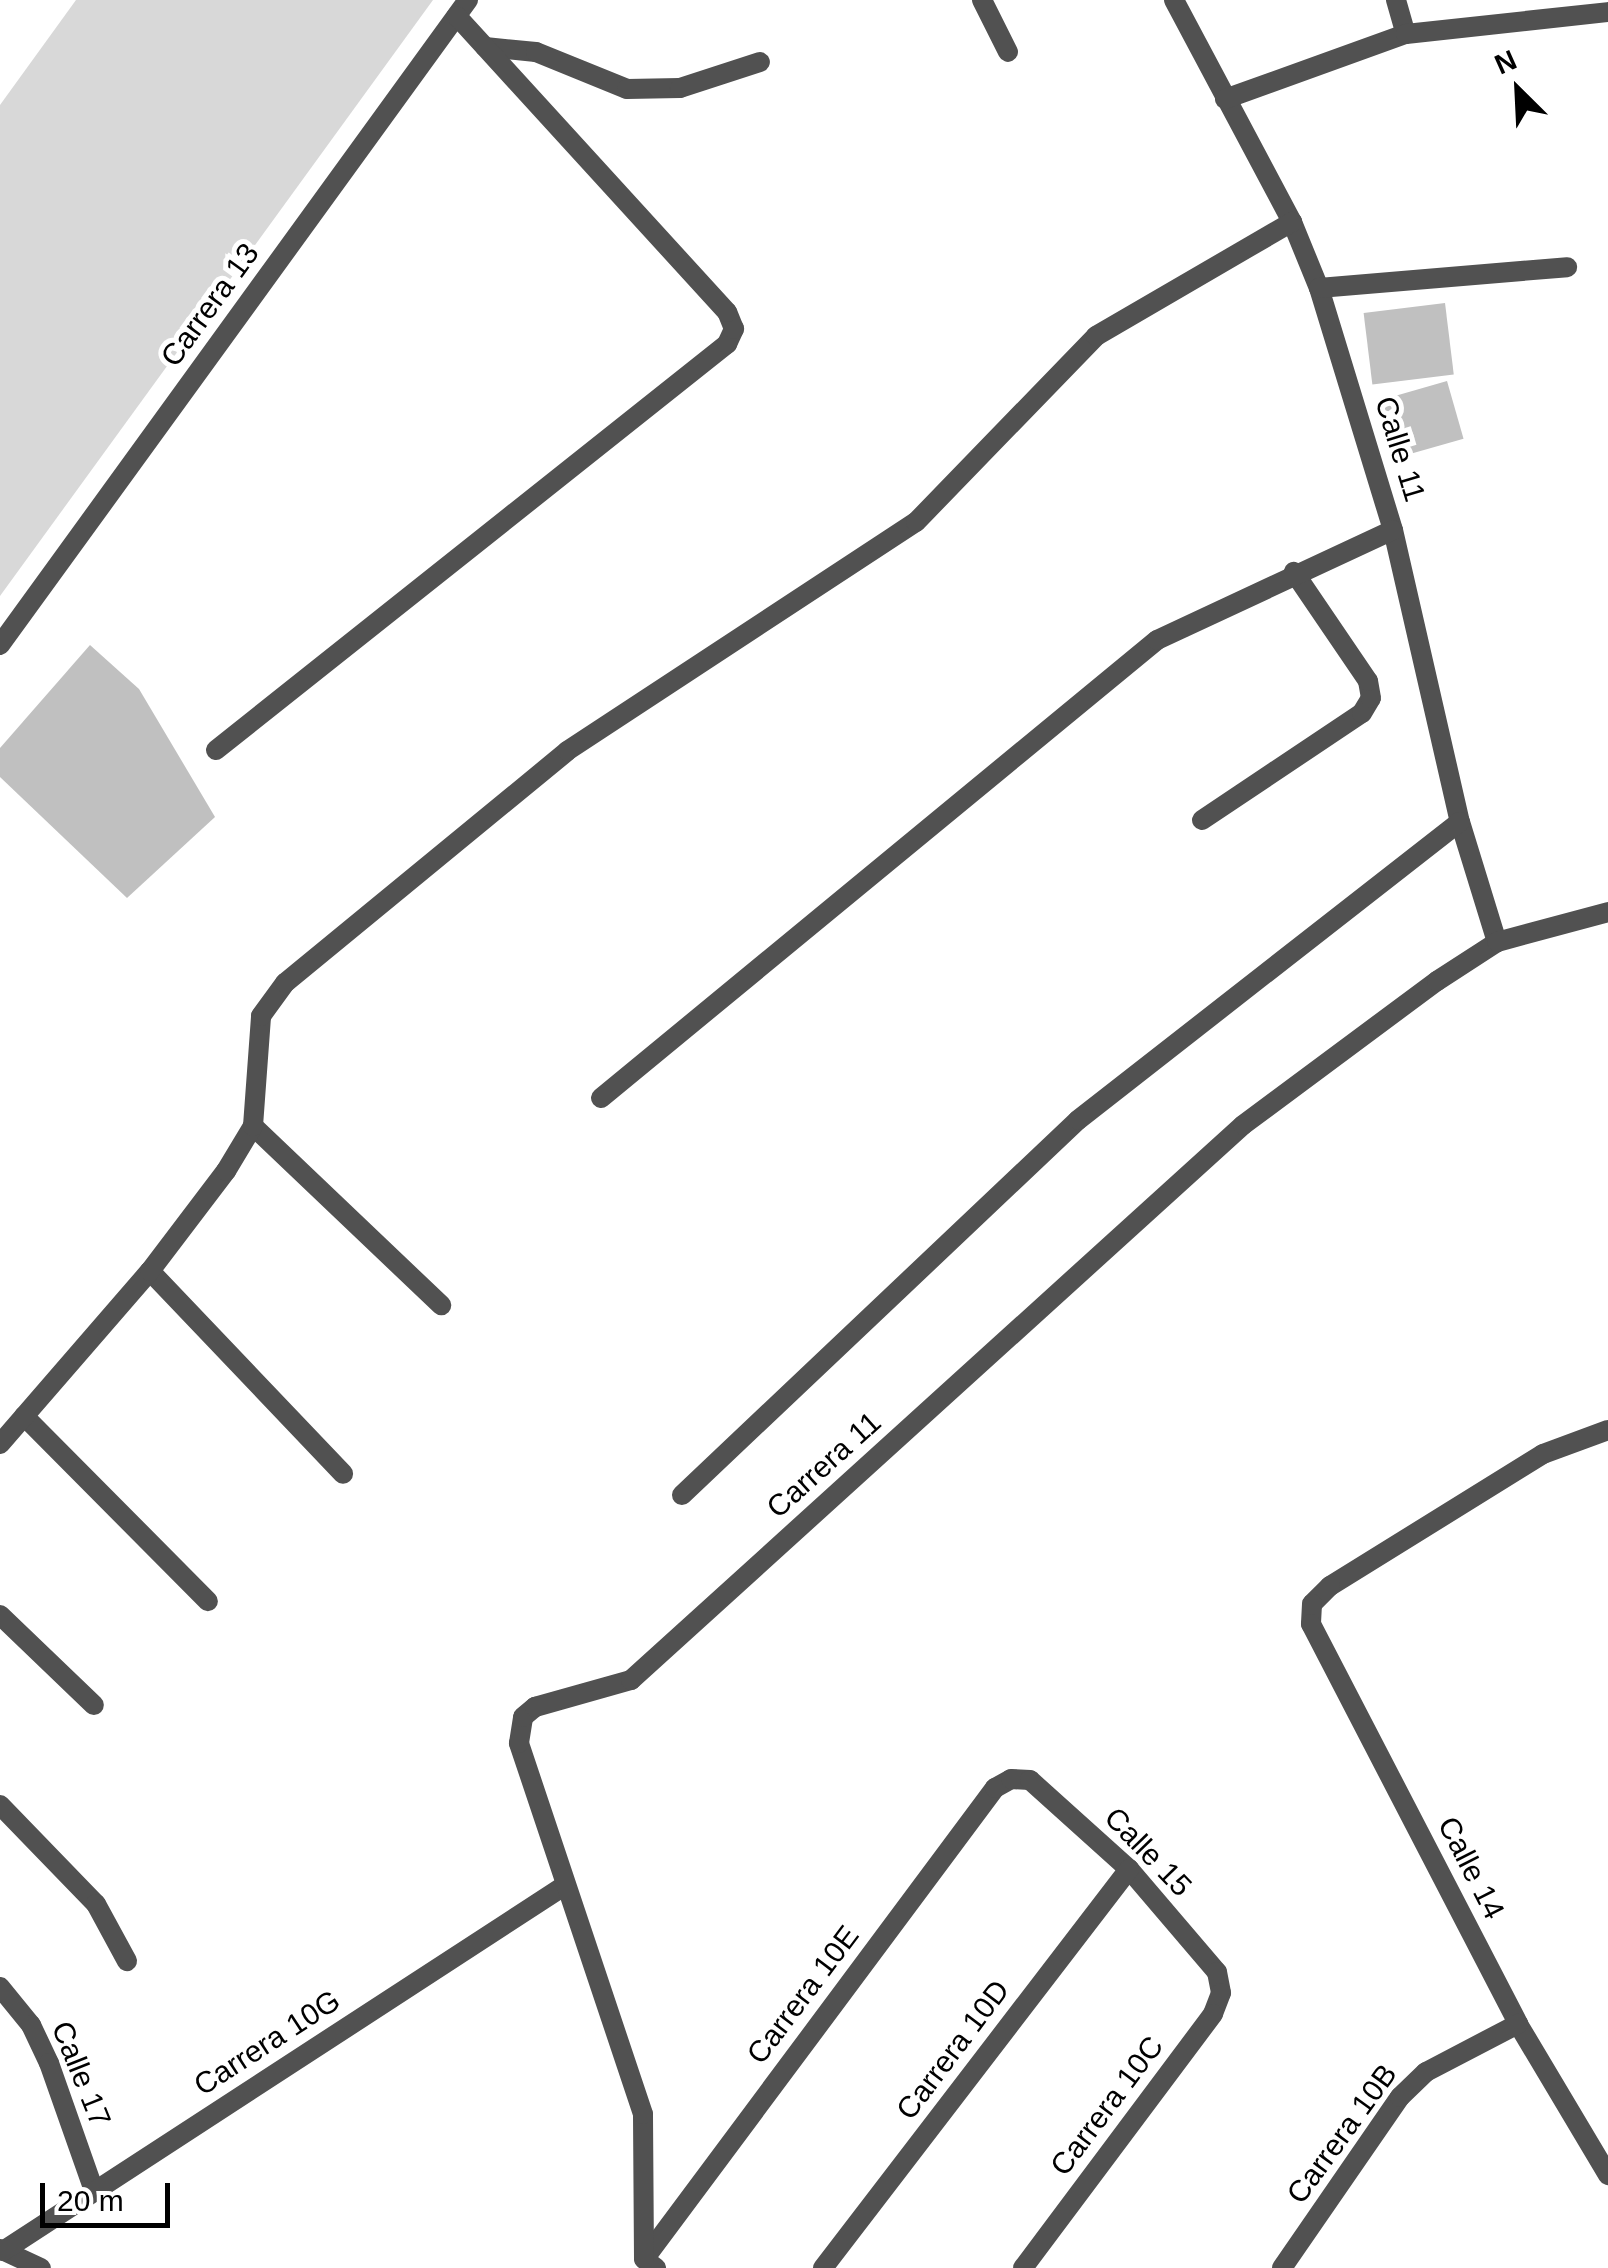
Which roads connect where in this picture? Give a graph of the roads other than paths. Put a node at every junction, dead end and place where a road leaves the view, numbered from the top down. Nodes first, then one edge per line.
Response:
1 (982, 0) edge
2 (1174, 0) edge
3 (1396, 0) edge
4 (463, 8) edge
5 (1608, 12) edge
6 (1406, 34) junction
7 (485, 47) junction
8 (1008, 52) dead end
9 (760, 62) dead end
10 (1225, 99) junction
11 (1292, 222) junction
12 (1567, 267) dead end
13 (1319, 288) junction
14 (1393, 530) junction
15 (1294, 572) junction
16 (0, 645) edge
17 (216, 750) dead end
18 (1202, 820) dead end
19 (1460, 822) junction
20 (1608, 912) edge
21 (1497, 942) junction
22 (600, 1098) dead end
23 (253, 1126) junction
24 (150, 1271) junction
25 (441, 1305) dead end
26 (24, 1416) junction
27 (1608, 1430) edge
28 (0, 1444) edge
29 (343, 1474) dead end
30 (682, 1495) dead end
31 (208, 1600) dead end
32 (0, 1615) edge
33 (94, 1705) dead end
34 (1030, 1780) joint
35 (0, 1806) edge
36 (1129, 1869) junction
37 (564, 1886) junction
38 (127, 1961) dead end
39 (1216, 1972) joint
40 (0, 1988) edge
41 (1518, 2024) junction
42 (1608, 2175) edge
43 (94, 2190) junction
44 (2, 2250) edge
45 (646, 2265) edge
46 (41, 2268) edge
47 (824, 2268) edge
48 (1023, 2268) edge
49 (1282, 2268) edge

1 - 8 street
2 - 10 street, Calle 11
3 - 6 street
4 - 7 street
4 - 16 street, Carrera 13
5 - 6 street
6 - 10 street
7 - 9 street
7 - 17 street
10 - 11 street, Calle 11
11 - 13 street, Calle 11
11 - 23 street
12 - 13 street
13 - 14 street, Calle 11
14 - 15 street
14 - 19 street, Calle 11
15 - 18 street
15 - 22 street
19 - 21 street, Calle 11
19 - 30 street
20 - 21 street, Carrera 11
21 - 37 street, Carrera 11
23 - 24 street
23 - 25 street
24 - 26 street
24 - 29 street
26 - 28 street
26 - 31 street
27 - 41 street, Calle 14
32 - 33 street
34 - 36 street, Calle 15
34 - 45 street, Carrera 10E
35 - 38 street
36 - 39 street, Calle 15
36 - 47 street, Carrera 10D
37 - 43 street, Carrera 10G
37 - 45 street, Carrera 11
39 - 48 street, Carrera 10C
40 - 43 street, Calle 17
41 - 42 street, Calle 14
41 - 49 street, Carrera 10B
43 - 44 street, Carrera 10G
44 - 46 street

